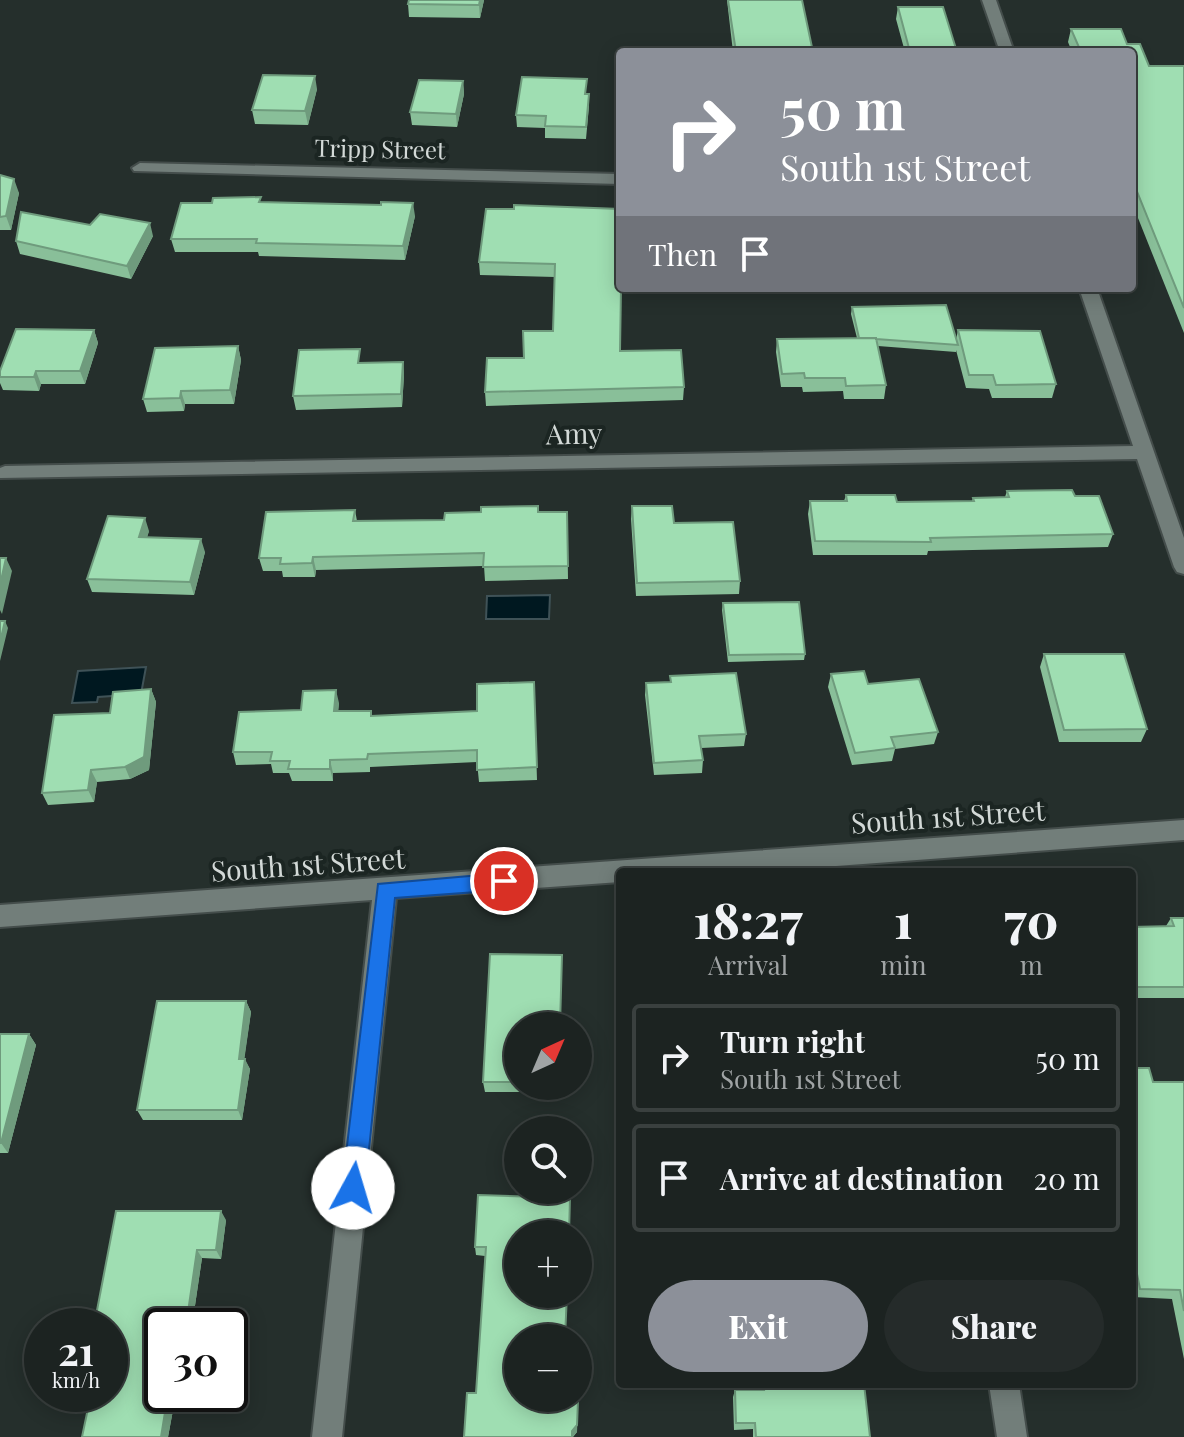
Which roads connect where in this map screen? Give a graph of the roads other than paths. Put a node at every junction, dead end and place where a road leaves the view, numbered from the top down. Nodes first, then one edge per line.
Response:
1 (989, 0) edge
2 (1006, 48) edge
3 (140, 168) dead end
4 (616, 179) edge
5 (1089, 292) edge
6 (1145, 452) junction
7 (5, 473) dead end
8 (1184, 567) edge
9 (1184, 830) edge
10 (923, 861) edge
11 (731, 868) edge
12 (616, 872) edge
13 (385, 890) junction
14 (0, 916) edge
15 (1005, 1388) edge
16 (327, 1437) edge
17 (1012, 1437) edge

1 - 2 street
3 - 4 street, Tripp Street
5 - 6 street
6 - 7 street, Amy
6 - 8 street
9 - 10 street, South 1st Street
10 - 11 street, South 1st Street
12 - 13 street, South 1st Street
13 - 14 street, South 1st Street
13 - 16 street
15 - 17 street

